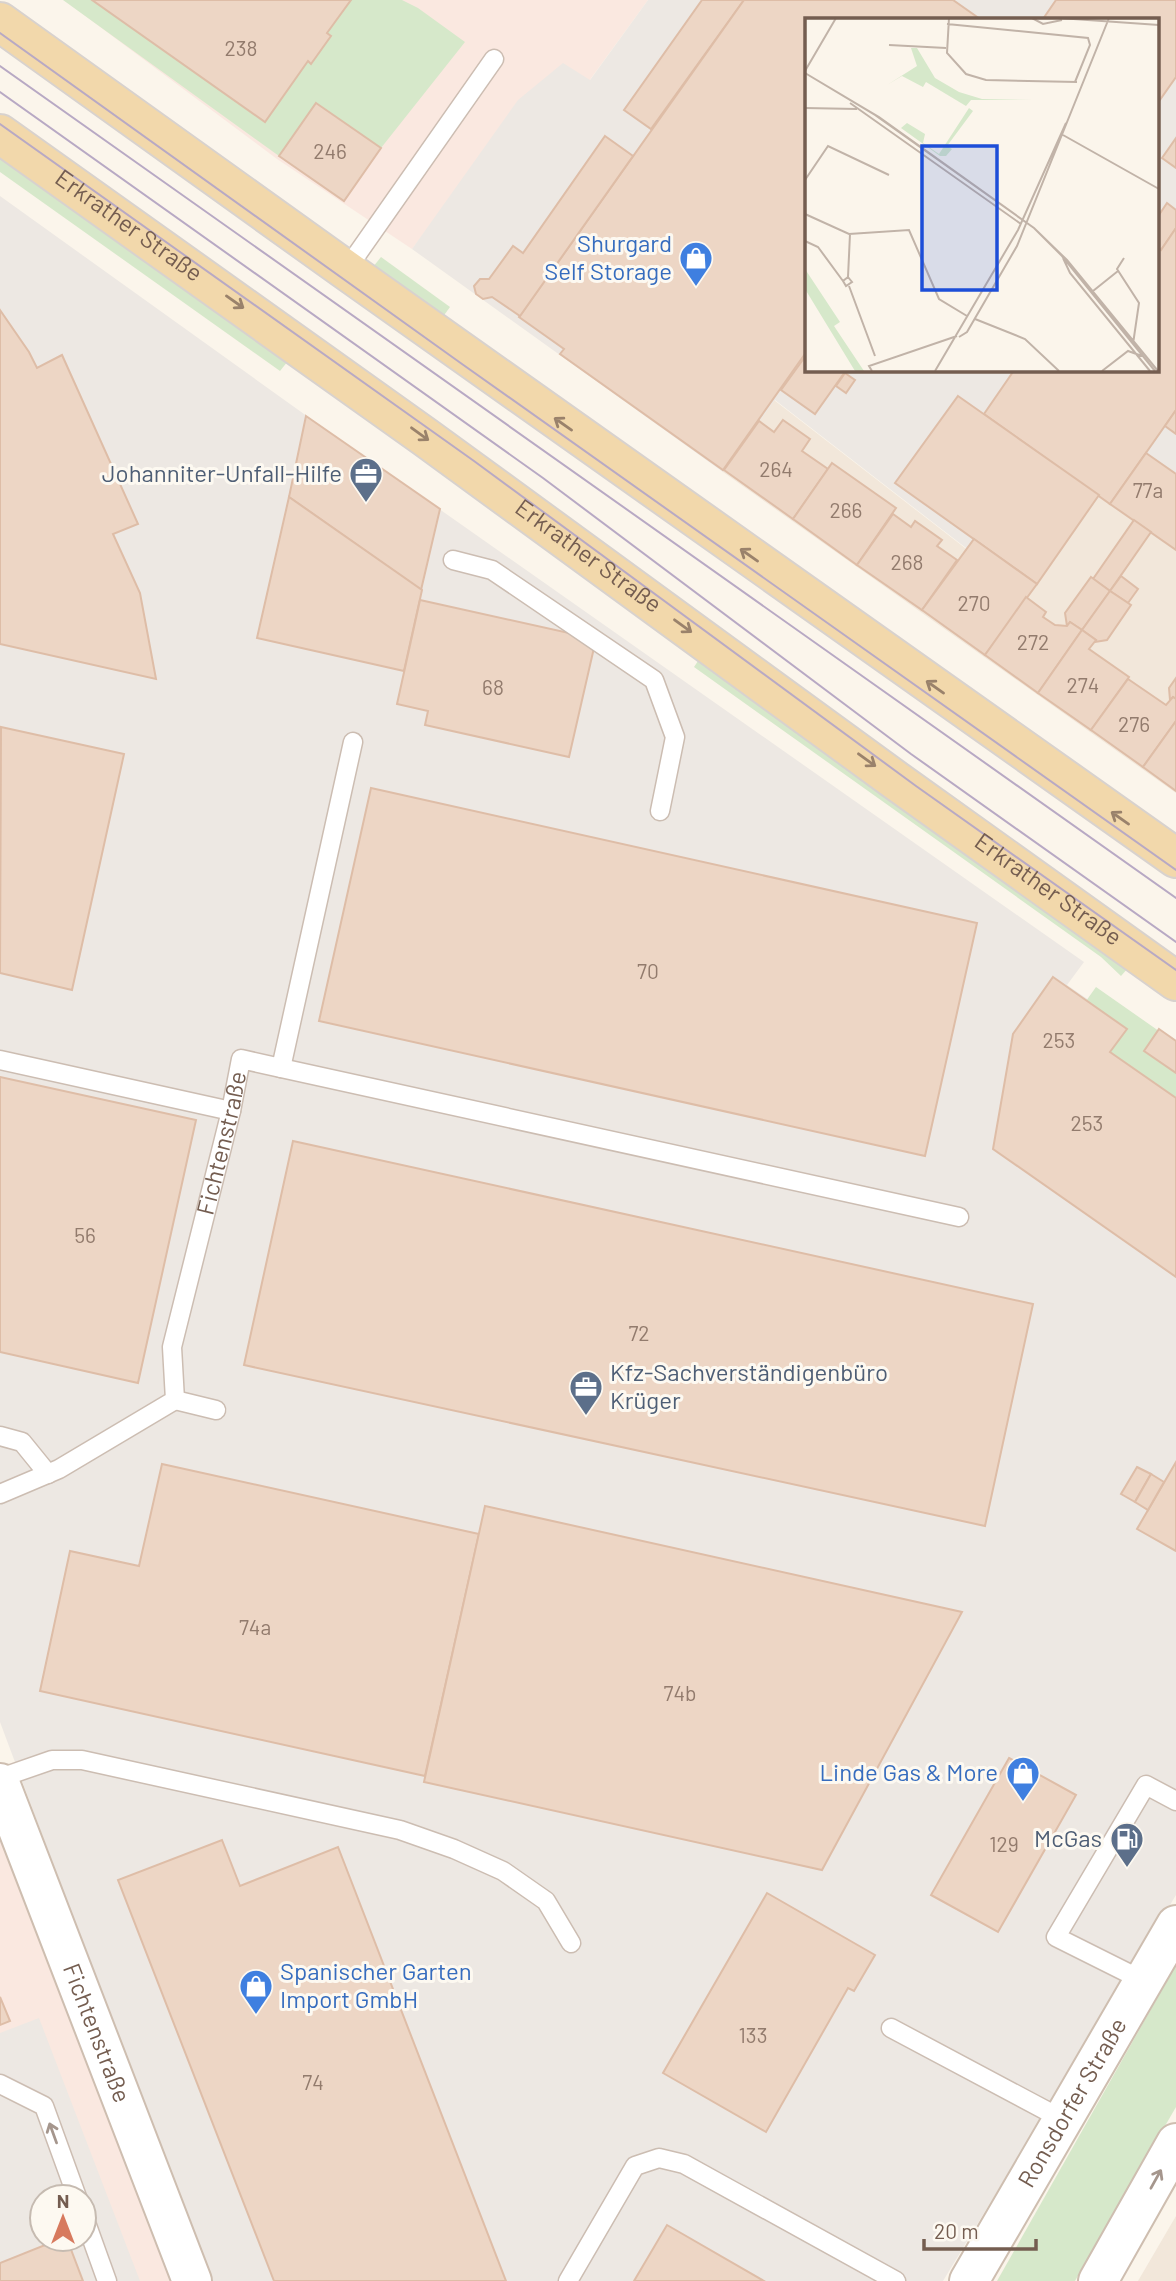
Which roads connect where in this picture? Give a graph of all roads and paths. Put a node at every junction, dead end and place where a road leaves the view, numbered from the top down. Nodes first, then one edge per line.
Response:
1 (0, 22) edge
2 (494, 60) dead end
3 (0, 134) edge
4 (346, 270) junction
5 (453, 560) dead end
6 (353, 741) dead end
7 (660, 811) dead end
8 (1176, 858) edge
9 (1176, 981) edge
10 (0, 1060) edge
11 (281, 1068) junction
12 (231, 1111) junction
13 (959, 1217) dead end
14 (175, 1400) junction
15 (216, 1410) dead end
16 (0, 1436) edge
17 (48, 1474) junction
18 (0, 1494) edge
19 (0, 1780) edge
20 (1176, 1801) edge
21 (1176, 1925) edge
22 (571, 1943) dead end
23 (1144, 1981) junction
24 (891, 2028) dead end
25 (0, 2084) edge
26 (1062, 2119) junction
27 (1176, 2143) edge
28 (72, 2183) edge
29 (97, 2253) edge
30 (107, 2281) edge
31 (192, 2281) edge
32 (568, 2281) edge
33 (896, 2281) edge
34 (969, 2281) edge
35 (1098, 2281) edge

1 - 4 main road
2 - 4 lane
3 -> 9 main road, Erkrather Straße
8 -> 4 main road
5 - 7 lane
6 - 11 lane, Fichtenstraße
10 - 12 lane
11 - 12 lane, Fichtenstraße
11 - 13 lane
12 - 14 lane, Fichtenstraße
14 - 15 lane
14 - 17 lane
16 - 17 lane
17 - 18 lane
19 - 22 lane
19 - 31 main road, Fichtenstraße
20 - 23 lane
21 - 23 main road, Ronsdorfer Straße
23 - 26 main road, Ronsdorfer Straße
24 - 26 lane
28 -> 25 lane
26 - 34 main road, Ronsdorfer Straße
35 -> 27 main road
29 - 30 lane
32 - 33 lane

